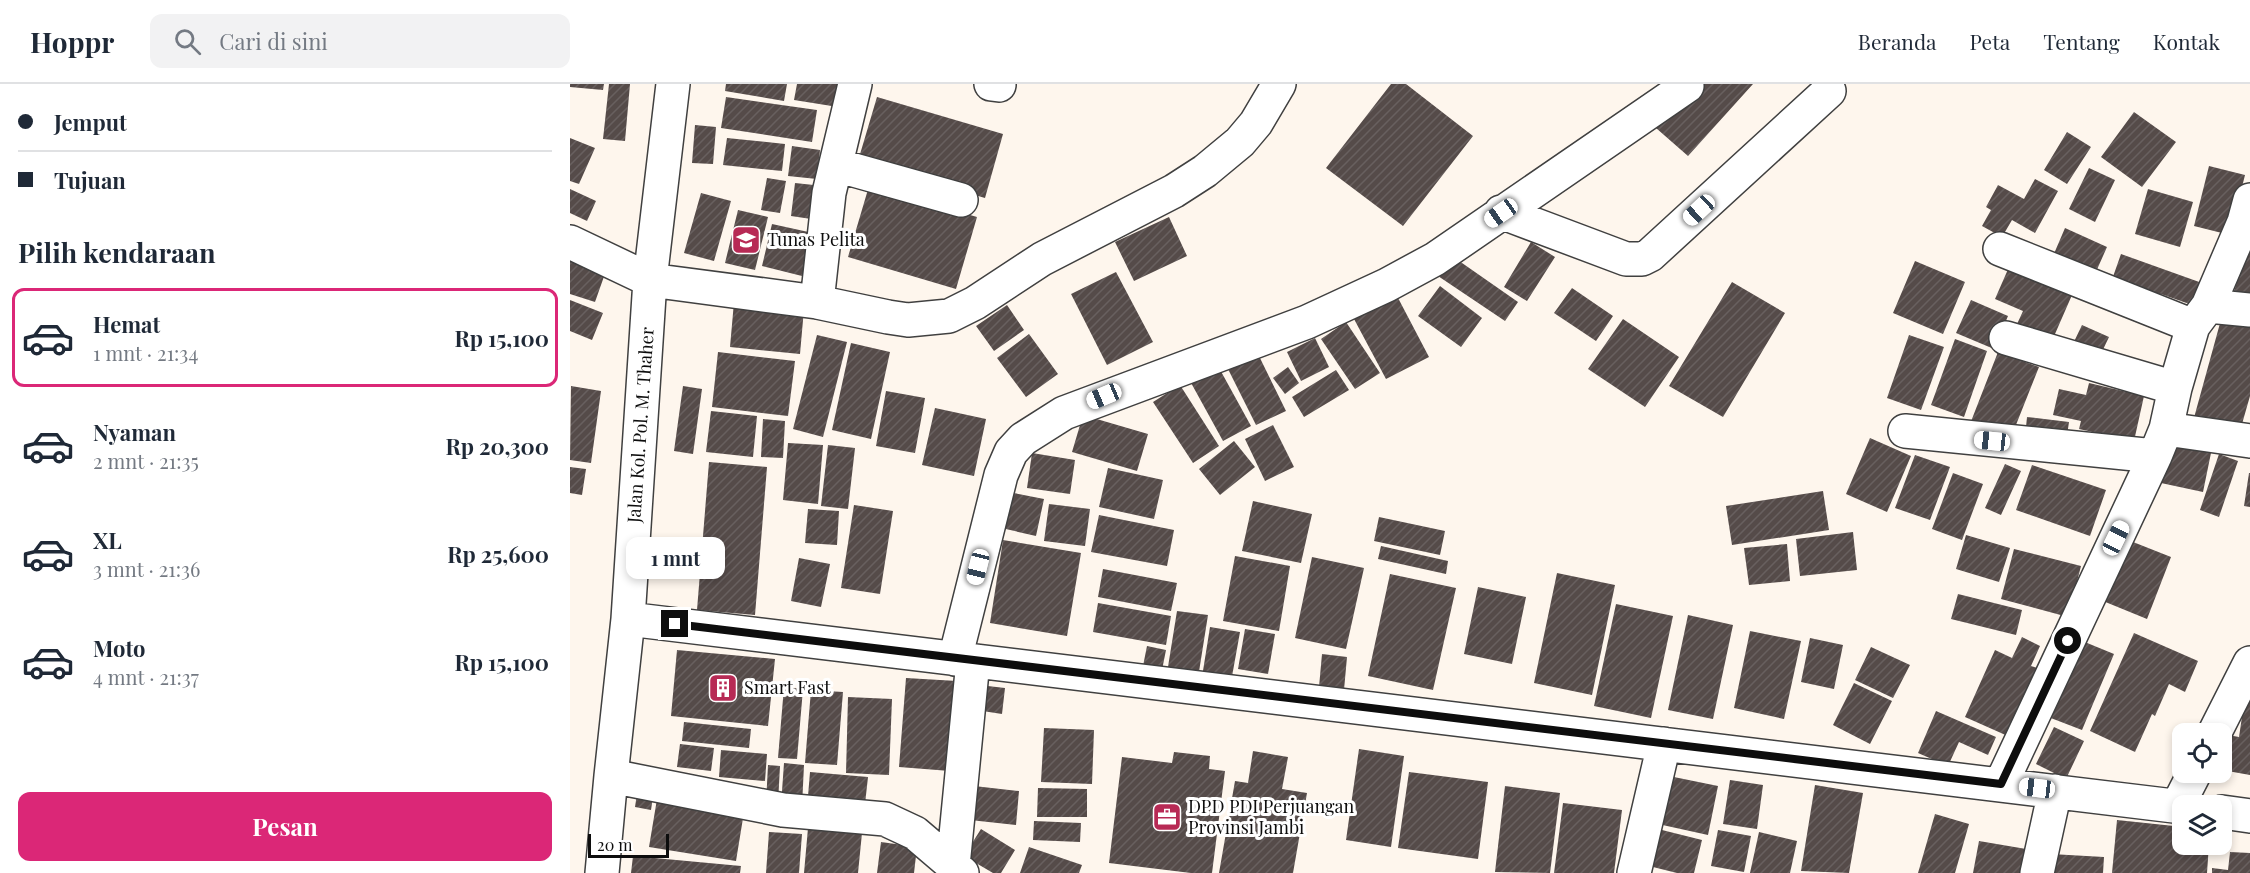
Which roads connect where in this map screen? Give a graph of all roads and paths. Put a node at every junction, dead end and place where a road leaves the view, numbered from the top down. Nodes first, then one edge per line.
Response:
1 (673, 84) edge
2 (855, 84) edge
3 (991, 84) edge
4 (1279, 84) edge
5 (999, 85) edge
6 (1687, 86) dead end
7 (1829, 91) dead end
8 (836, 165) junction
9 (961, 200) dead end
10 (2250, 200) edge
11 (1501, 213) junction
12 (570, 242) edge
13 (2000, 249) dead end
14 (650, 280) junction
15 (817, 302) junction
16 (2250, 310) edge
17 (2200, 316) junction
18 (2006, 338) dead end
19 (2175, 388) junction
20 (1905, 431) dead end
21 (2250, 441) edge
22 (2161, 442) junction
23 (628, 619) junction
24 (964, 660) junction
25 (2250, 663) edge
26 (2220, 723) edge
27 (1664, 744) junction
28 (610, 776) junction
29 (2001, 784) junction
30 (2055, 790) junction
31 (2172, 806) edge
32 (2232, 813) edge
33 (2250, 816) edge
34 (958, 869) edge
35 (602, 873) edge
36 (1634, 873) edge
37 (2037, 873) edge

1 - 14 street, Jalan Kol. Pol. M. Thaher
2 - 8 street
3 - 5 street
4 - 15 street
6 - 11 street
7 - 11 street
8 - 9 street
8 - 15 street
10 - 17 street
11 - 24 street
12 - 14 street
13 - 17 street
14 - 15 street
14 - 23 street, Jalan Kol. Pol. M. Thaher
16 - 17 street
17 - 19 street
18 - 19 street
19 - 22 street
20 - 22 street
21 - 22 street
22 - 29 street
23 - 24 street
23 - 28 street, Jalan Kol. Pol. M. Thaher
24 - 27 street
24 - 34 street
25 - 26 street
27 - 29 street
27 - 36 street
28 - 34 street
28 - 35 street, Jalan Kol. Pol. M. Thaher
29 - 30 street
30 - 31 street
30 - 37 street
32 - 33 street

